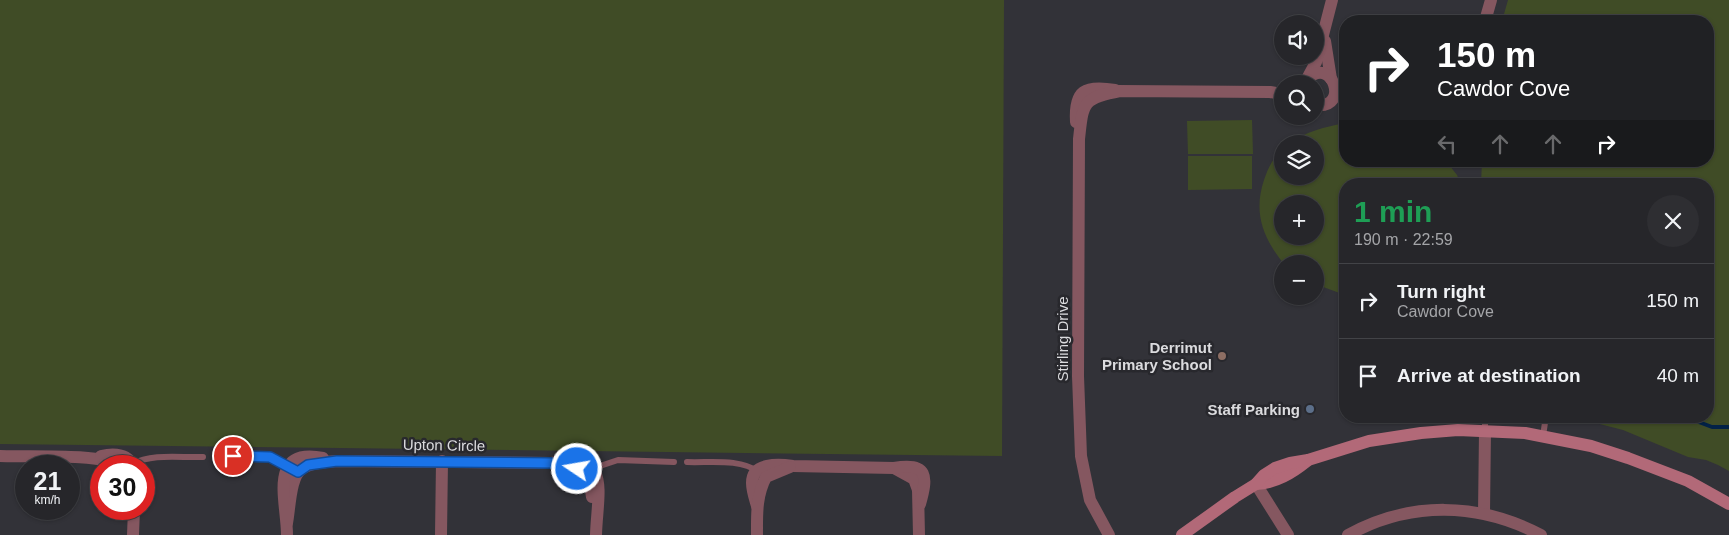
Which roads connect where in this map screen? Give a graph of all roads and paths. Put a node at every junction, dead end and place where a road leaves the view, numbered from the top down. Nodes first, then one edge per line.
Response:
1 (1332, 0) edge
2 (1491, 0) edge
3 (1487, 15) edge
4 (1324, 36) joint
5 (1313, 75) edge
6 (1337, 82) edge
7 (1274, 92) edge
8 (1339, 99) edge
9 (1331, 100) junction
10 (1324, 104) edge
11 (1485, 423) edge
12 (1545, 423) edge
13 (1485, 431) junction
14 (1543, 436) junction
15 (0, 456) edge
16 (219, 456) dead end
17 (203, 457) dead end
18 (90, 458) edge
19 (155, 458) edge
20 (442, 462) junction
21 (674, 462) dead end
22 (687, 462) dead end
23 (293, 469) junction
24 (588, 470) junction
25 (761, 474) junction
26 (1256, 484) junction
27 (1729, 504) edge
28 (1484, 513) junction
29 (134, 520) edge
30 (287, 529) edge
31 (1110, 534) edge
32 (133, 535) edge
33 (442, 535) edge
34 (596, 535) edge
35 (757, 535) edge
36 (919, 535) edge
37 (1182, 535) edge
38 (1288, 535) edge
39 (1348, 535) edge
40 (1541, 535) edge

1 - 4 street
2 - 3 street
4 - 6 street
5 - 6 street
6 - 9 street
7 - 31 street, Stirling Drive
8 - 9 street
9 - 10 street
11 - 13 lane
12 - 14 lane
13 - 14 street
13 - 26 street
13 - 28 street
14 - 27 street
15 - 18 street
16 - 23 lane
17 - 19 lane
20 - 23 street, Upton Circle
20 - 24 street, Upton Circle
20 - 33 street
21 - 24 lane
22 - 25 lane
23 - 30 street
24 - 34 street
25 - 35 street
25 - 36 street
26 - 37 street
26 - 38 street
28 - 39 street
28 - 40 street
29 - 32 street

